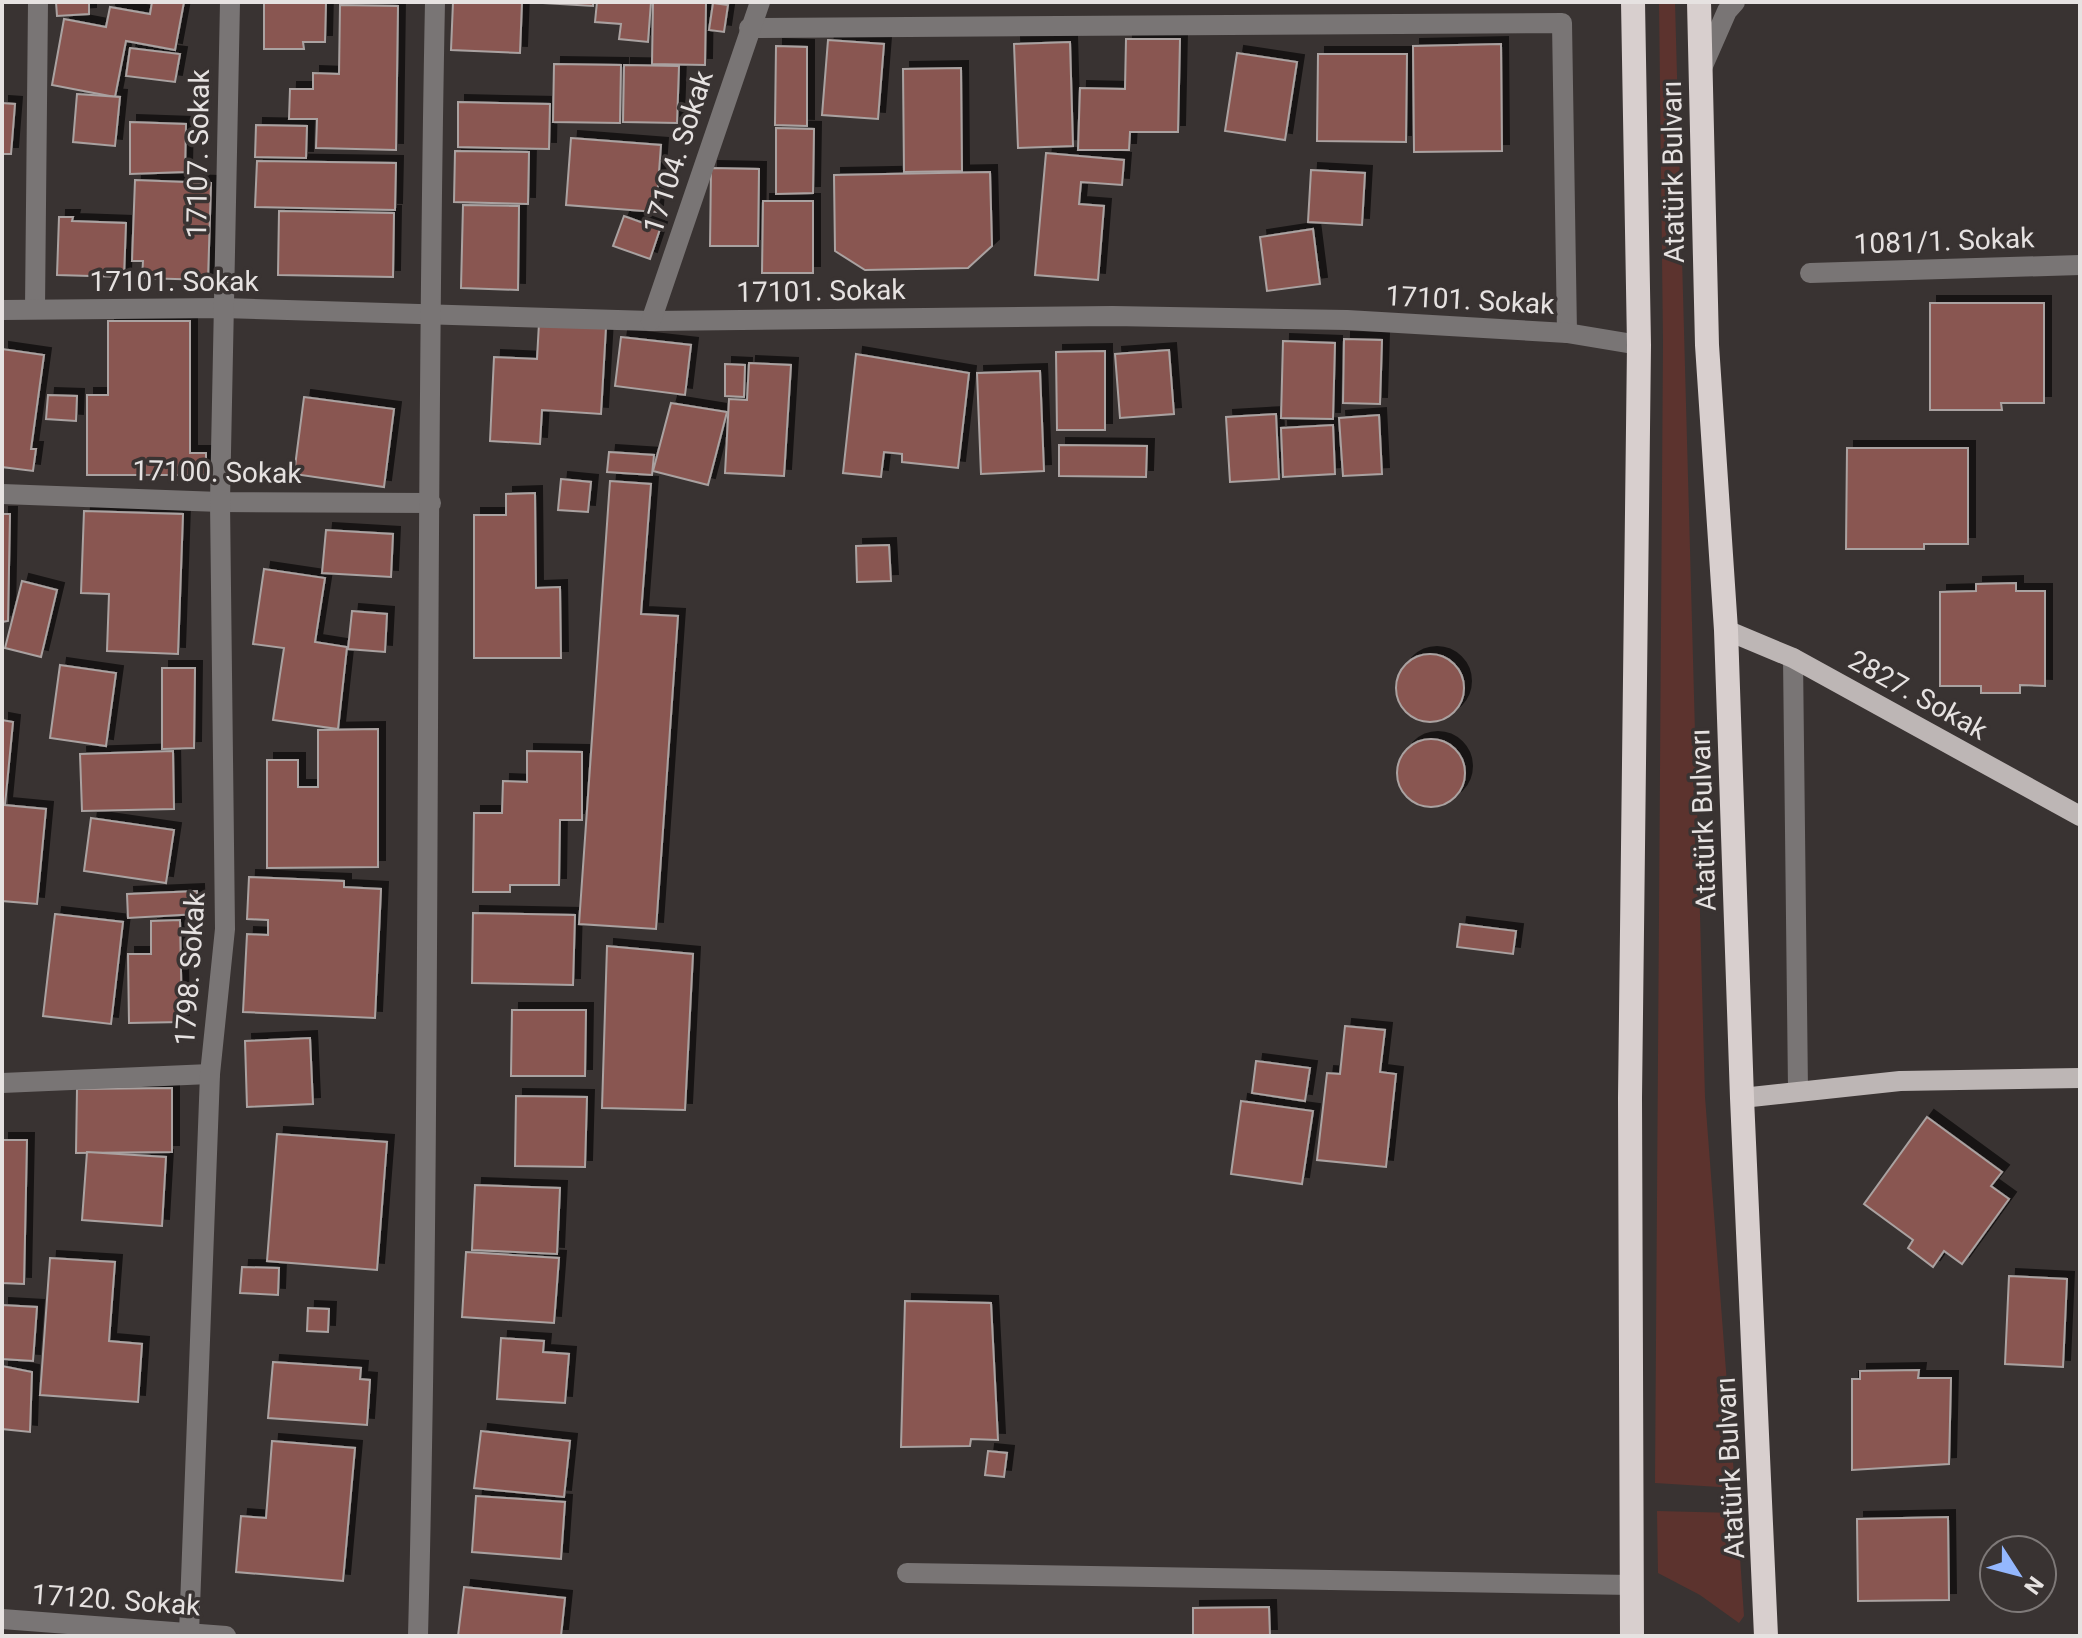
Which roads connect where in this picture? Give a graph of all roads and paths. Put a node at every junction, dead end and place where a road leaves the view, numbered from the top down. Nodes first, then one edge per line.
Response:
1 (38, 2) edge
2 (230, 2) edge
3 (435, 2) edge
4 (760, 2) edge
5 (1633, 2) edge
6 (1699, 2) edge
7 (1735, 2) edge
8 (749, 28) junction
9 (1701, 71) junction
10 (2080, 265) edge
11 (1810, 273) dead end
12 (35, 308) junction
13 (223, 308) junction
14 (2, 310) edge
15 (429, 314) junction
16 (651, 321) junction
17 (1567, 333) junction
18 (1639, 345) junction
19 (2, 494) edge
20 (220, 502) junction
21 (431, 503) junction
22 (1726, 630) junction
23 (1793, 658) junction
24 (2080, 816) edge
25 (210, 1074) junction
26 (2080, 1078) edge
27 (2, 1083) edge
28 (1798, 1090) junction
29 (1742, 1098) junction
30 (907, 1573) dead end
31 (1631, 1585) junction
32 (2, 1619) edge
33 (189, 1633) junction
34 (226, 1636) edge
35 (418, 1636) edge
36 (1632, 1636) edge
37 (1766, 1636) edge

1 - 12 street
2 - 13 street, 17107. Sokak
3 - 15 street
4 - 8 street, 17104. Sokak
5 - 18 highway, Atatürk Bulvarı
6 - 9 highway, Atatürk Bulvarı
7 - 9 street
8 - 16 street, 17104. Sokak
8 - 17 street
9 - 22 highway, Atatürk Bulvarı
10 - 11 street, 1081/1. Sokak
12 - 13 street, 17101. Sokak
12 - 14 street, 17101. Sokak
13 - 15 street, 17101. Sokak
13 - 20 street, 1798. Sokak
15 - 16 street, 17101. Sokak
15 - 21 street
16 - 17 street, 17101. Sokak
17 - 18 street, 17101. Sokak
18 - 31 highway, Atatürk Bulvarı
19 - 20 street, 17100. Sokak
20 - 21 street, 17100. Sokak
20 - 25 street, 1798. Sokak
21 - 35 street
22 - 23 main road, 2827. Sokak
22 - 29 highway, Atatürk Bulvarı
23 - 24 main road, 2827. Sokak
23 - 28 street
25 - 27 street
25 - 33 street, 1798. Sokak
26 - 28 main road
28 - 29 main road
29 - 37 highway, Atatürk Bulvarı
30 - 31 street
31 - 36 highway, Atatürk Bulvarı
32 - 33 street, 17120. Sokak
33 - 34 street, 17120. Sokak

